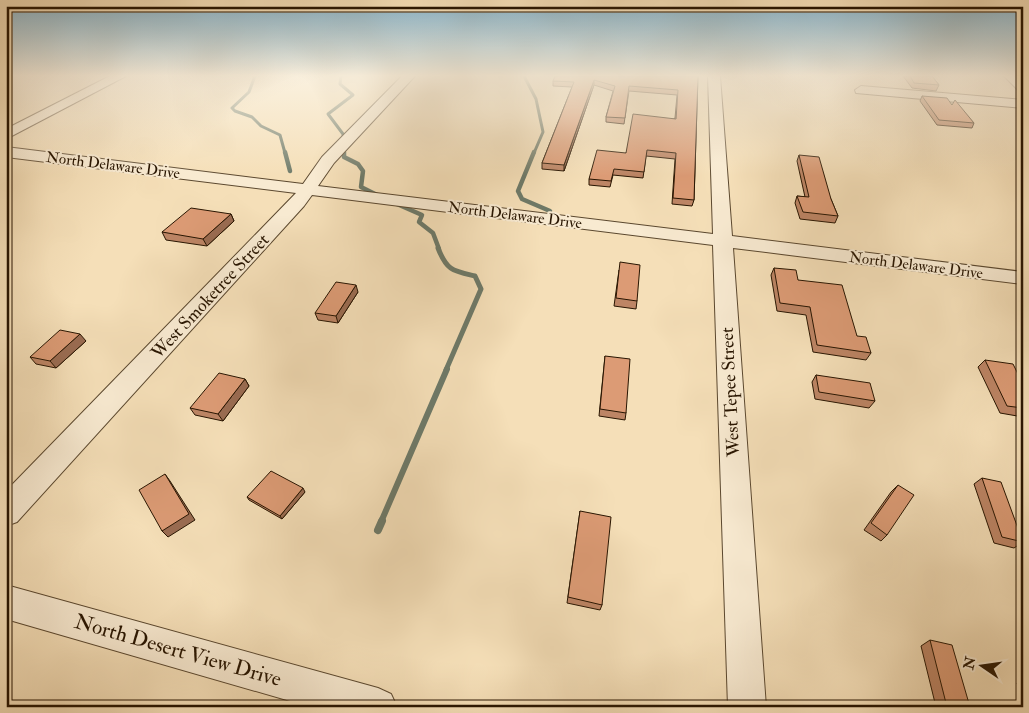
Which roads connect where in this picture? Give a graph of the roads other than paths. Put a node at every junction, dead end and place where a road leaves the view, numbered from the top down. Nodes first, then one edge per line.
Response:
1 (56, 109) edge
2 (377, 109) edge
3 (716, 109) edge
4 (6, 135) edge
5 (6, 152) edge
6 (306, 189) junction
7 (722, 241) junction
8 (1023, 278) edge
9 (6, 512) edge
10 (6, 602) edge
11 (378, 707) edge
12 (748, 707) edge

1 - 4 street
2 - 6 street, West Smoketree Street
3 - 7 street, West Tepee Street
5 - 6 street, North Delaware Drive
6 - 7 street, North Delaware Drive
6 - 9 street, West Smoketree Street
7 - 8 street, North Delaware Drive
7 - 12 street, West Tepee Street
10 - 11 street, North Desert View Drive

